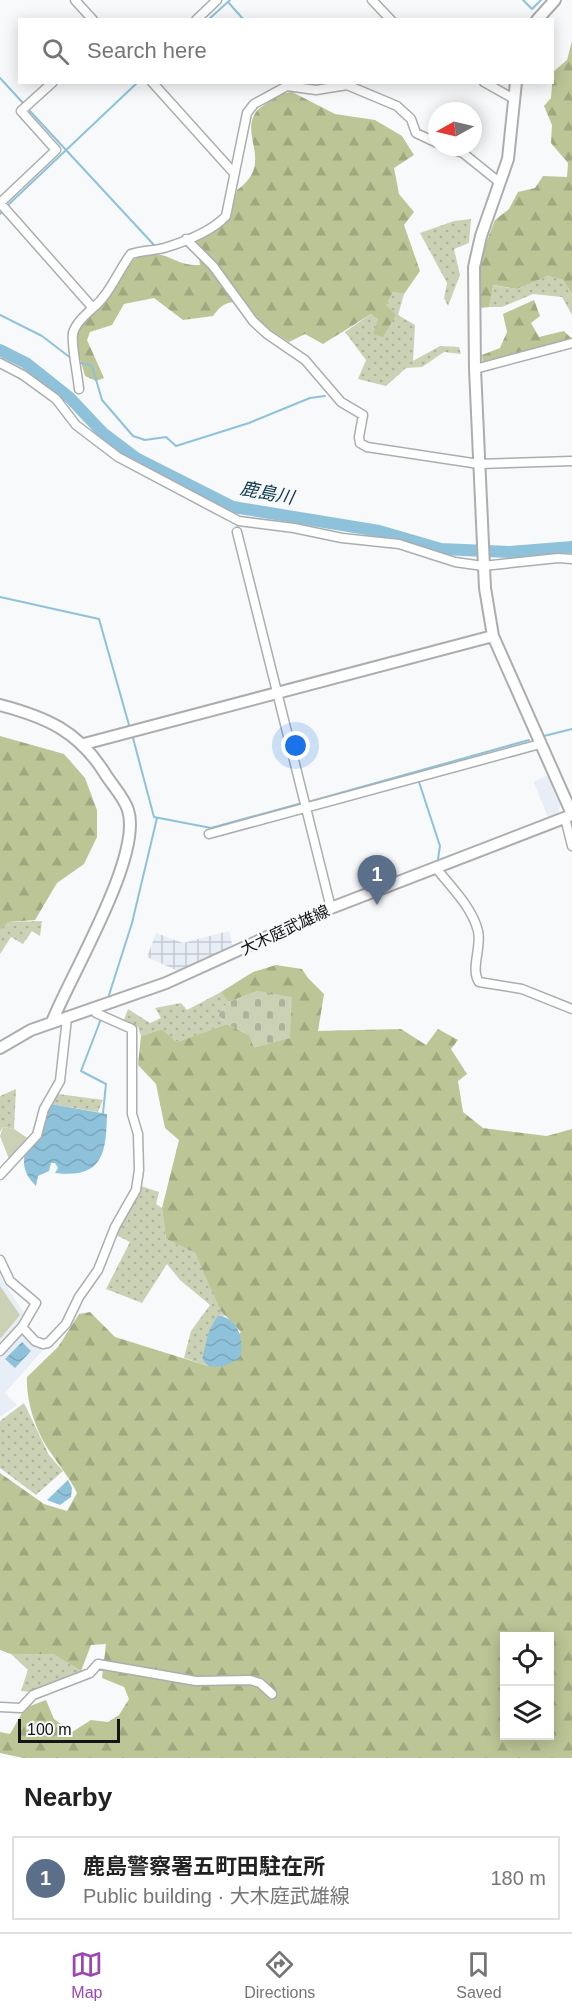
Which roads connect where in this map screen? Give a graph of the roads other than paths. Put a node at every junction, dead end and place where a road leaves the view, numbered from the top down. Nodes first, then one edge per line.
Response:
1 (75, 0) edge
2 (217, 0) edge
3 (372, 0) edge
4 (555, 0) edge
5 (91, 18) edge
6 (198, 18) edge
7 (389, 18) edge
8 (539, 18) edge
9 (51, 84) edge
10 (154, 84) edge
11 (488, 84) edge
12 (516, 84) edge
13 (514, 99) junction
14 (428, 139) edge
15 (467, 156) edge
16 (233, 172) junction
17 (499, 182) junction
18 (0, 203) edge
19 (186, 239) junction
20 (93, 308) junction
21 (572, 343) edge
22 (0, 363) edge
23 (476, 369) junction
24 (80, 390) dead end
25 (572, 461) edge
26 (479, 464) junction
27 (237, 532) dead end
28 (572, 559) edge
29 (483, 566) junction
30 (493, 636) junction
31 (278, 693) junction
32 (0, 705) edge
33 (84, 744) junction
34 (540, 744) junction
35 (307, 808) junction
36 (570, 815) edge
37 (208, 834) dead end
38 (572, 841) edge
39 (436, 867) junction
40 (331, 908) junction
41 (93, 1008) junction
42 (572, 1009) edge
43 (67, 1018) junction
44 (52, 1022) junction
45 (0, 1048) edge
46 (0, 1175) edge
47 (0, 1260) edge
48 (22, 1327) junction
49 (0, 1351) edge
50 (272, 1694) dead end
51 (0, 1707) edge

1 - 5 street
2 - 6 street
3 - 7 street
4 - 8 street
9 - 18 street
10 - 16 street
11 - 13 street
12 - 13 street
13 - 17 street
14 - 16 street
15 - 17 street
16 - 19 street
17 - 23 street
18 - 20 street
19 - 20 street
19 - 26 street
20 - 24 street
21 - 23 street
22 - 29 street
23 - 26 street
25 - 26 street
26 - 29 street
27 - 31 street
28 - 29 street
29 - 30 street
30 - 31 street
30 - 34 street
31 - 33 street
31 - 35 street
32 - 33 street
33 - 44 street
34 - 35 street
34 - 36 street
35 - 37 street
35 - 40 street
36 - 38 street
36 - 39 street, 大木庭武雄線
39 - 40 street, 大木庭武雄線
39 - 42 street
40 - 41 street, 大木庭武雄線
41 - 43 street, 大木庭武雄線
41 - 48 street
43 - 44 street, 大木庭武雄線
43 - 46 street
44 - 45 street, 大木庭武雄線
47 - 48 street
48 - 49 street
50 - 51 street

